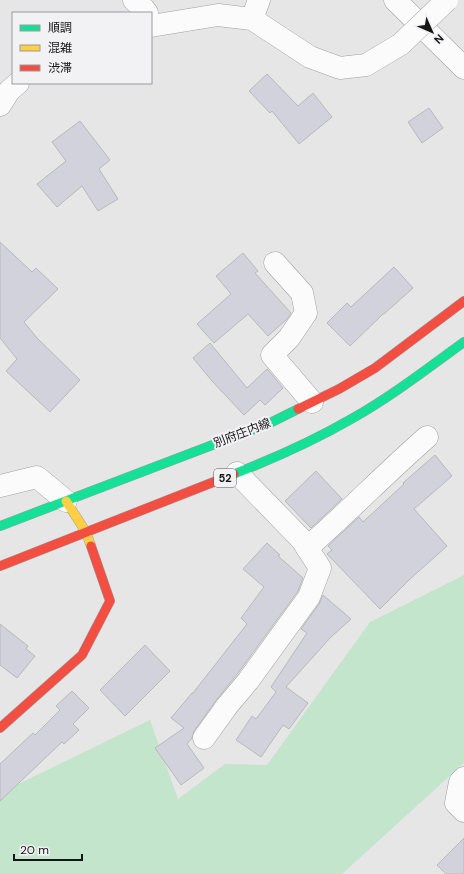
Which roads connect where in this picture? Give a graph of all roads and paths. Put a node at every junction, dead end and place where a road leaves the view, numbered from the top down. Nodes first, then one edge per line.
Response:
1 (134, 0) edge
2 (395, 0) edge
3 (447, 0) edge
4 (256, 10) edge
5 (146, 12) edge
6 (152, 21) edge
7 (464, 68) edge
8 (17, 84) edge
9 (0, 105) edge
10 (275, 263) dead end
11 (464, 301) edge
12 (464, 342) edge
13 (312, 402) junction
14 (427, 437) dead end
15 (236, 473) junction
16 (0, 486) edge
17 (66, 501) junction
18 (0, 526) edge
19 (86, 532) junction
20 (307, 548) junction
21 (0, 566) edge
22 (0, 728) edge
23 (204, 738) dead end
24 (464, 778) edge
25 (464, 811) edge

1 - 5 street
2 - 7 street
3 - 4 street, bridge
4 - 6 street
8 - 9 street
10 - 13 street
11 - 13 main road, 別府庄内線
12 - 15 main road, 52
13 - 17 main road, 別府庄内線
14 - 20 street
15 - 19 main road, 52
15 - 20 street
16 - 17 street
17 - 18 main road, 別府庄内線
17 - 19 main road
19 - 21 main road, 52
19 - 22 main road
20 - 23 street
24 - 25 street

